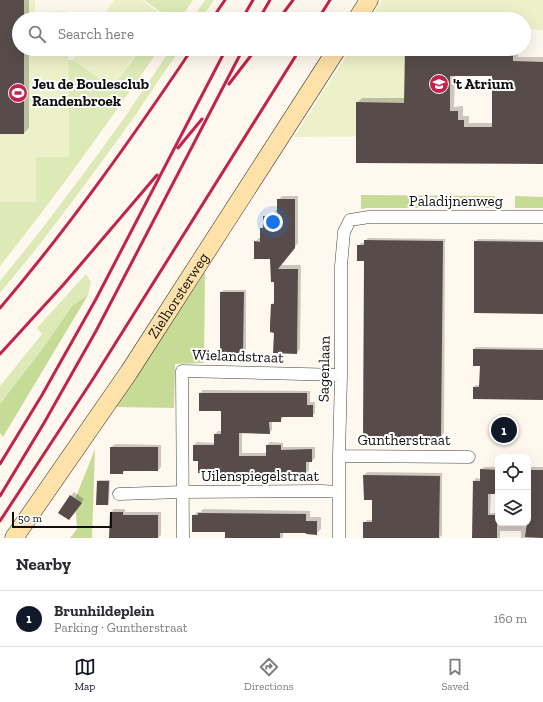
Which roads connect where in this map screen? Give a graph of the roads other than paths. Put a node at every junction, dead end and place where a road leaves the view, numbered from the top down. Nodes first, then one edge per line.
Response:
1 (369, 0) edge
2 (361, 12) edge
3 (332, 56) edge
4 (369, 217) joint
5 (543, 217) edge
6 (341, 376) junction
7 (339, 456) junction
8 (469, 457) dead end
9 (182, 492) junction
10 (339, 492) junction
11 (119, 494) dead end
12 (14, 538) edge
13 (183, 538) edge
14 (339, 538) edge

1 - 2 main road
3 - 12 main road, Zielhorsterweg
4 - 5 street, Paladijnenweg
4 - 6 street, Sagenlaan
6 - 7 street, Sagenlaan
6 - 9 street, Wielandstraat
7 - 8 street, Guntherstraat
7 - 10 street, Sagenlaan
9 - 10 street, Uilenspiegelstraat
9 - 11 street
9 - 13 street, Wielandstraat
10 - 14 street, Sagenlaan

